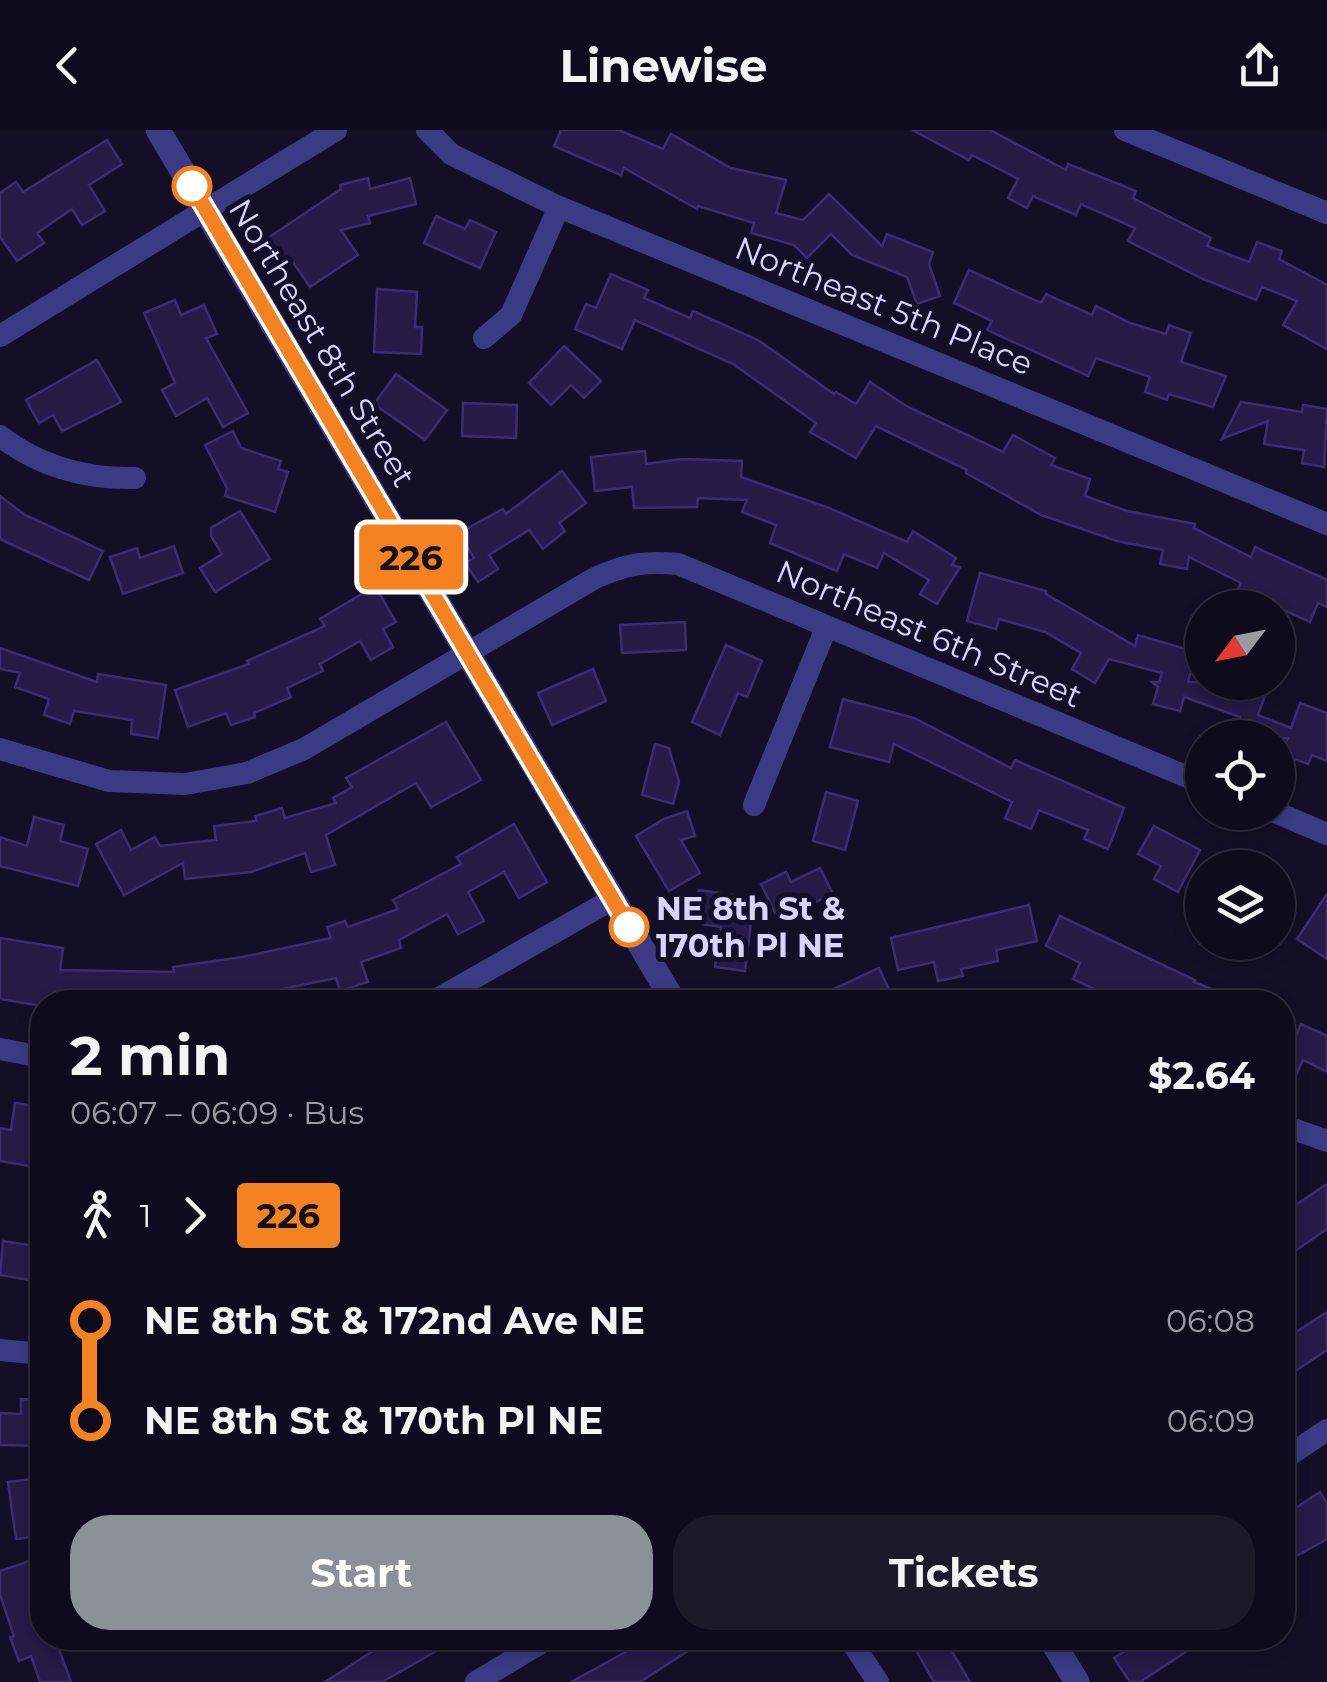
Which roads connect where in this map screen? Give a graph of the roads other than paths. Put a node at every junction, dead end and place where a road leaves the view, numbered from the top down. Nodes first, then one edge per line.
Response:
1 (158, 130) edge
2 (336, 130) edge
3 (427, 130) edge
4 (1125, 130) edge
5 (558, 207) junction
6 (206, 209) junction
7 (1327, 214) edge
8 (0, 336) edge
9 (484, 338) dead end
10 (0, 436) edge
11 (135, 478) dead end
12 (1327, 524) edge
13 (826, 628) junction
14 (468, 654) junction
15 (0, 749) edge
16 (1185, 776) edge
17 (754, 805) dead end
18 (1295, 820) edge
19 (1327, 834) edge
20 (613, 899) junction
21 (453, 990) edge
22 (667, 990) edge
23 (0, 1049) edge
24 (30, 1055) edge
25 (1295, 1130) edge
26 (1327, 1141) edge
27 (0, 1350) edge
28 (30, 1353) edge
29 (1327, 1430) edge
30 (1295, 1451) edge
31 (529, 1650) edge
32 (857, 1650) edge
33 (1057, 1650) edge
34 (476, 1682) edge
35 (878, 1682) edge
36 (1076, 1682) edge

1 - 6 street, Northeast 8th Street
2 - 6 street
3 - 5 street, Northeast 5th Place
4 - 7 street
5 - 9 street
5 - 12 street, Northeast 5th Place
6 - 8 street
6 - 14 street, Northeast 8th Street
10 - 11 street
13 - 14 street, Northeast 6th Street
13 - 16 street, Northeast 6th Street
13 - 17 street
14 - 15 street
14 - 20 street, Northeast 8th Street
18 - 19 street
20 - 21 street
20 - 22 street, Northeast 8th Street
23 - 24 street
25 - 26 street
27 - 28 street
29 - 30 street
31 - 34 street
32 - 35 street
33 - 36 street

